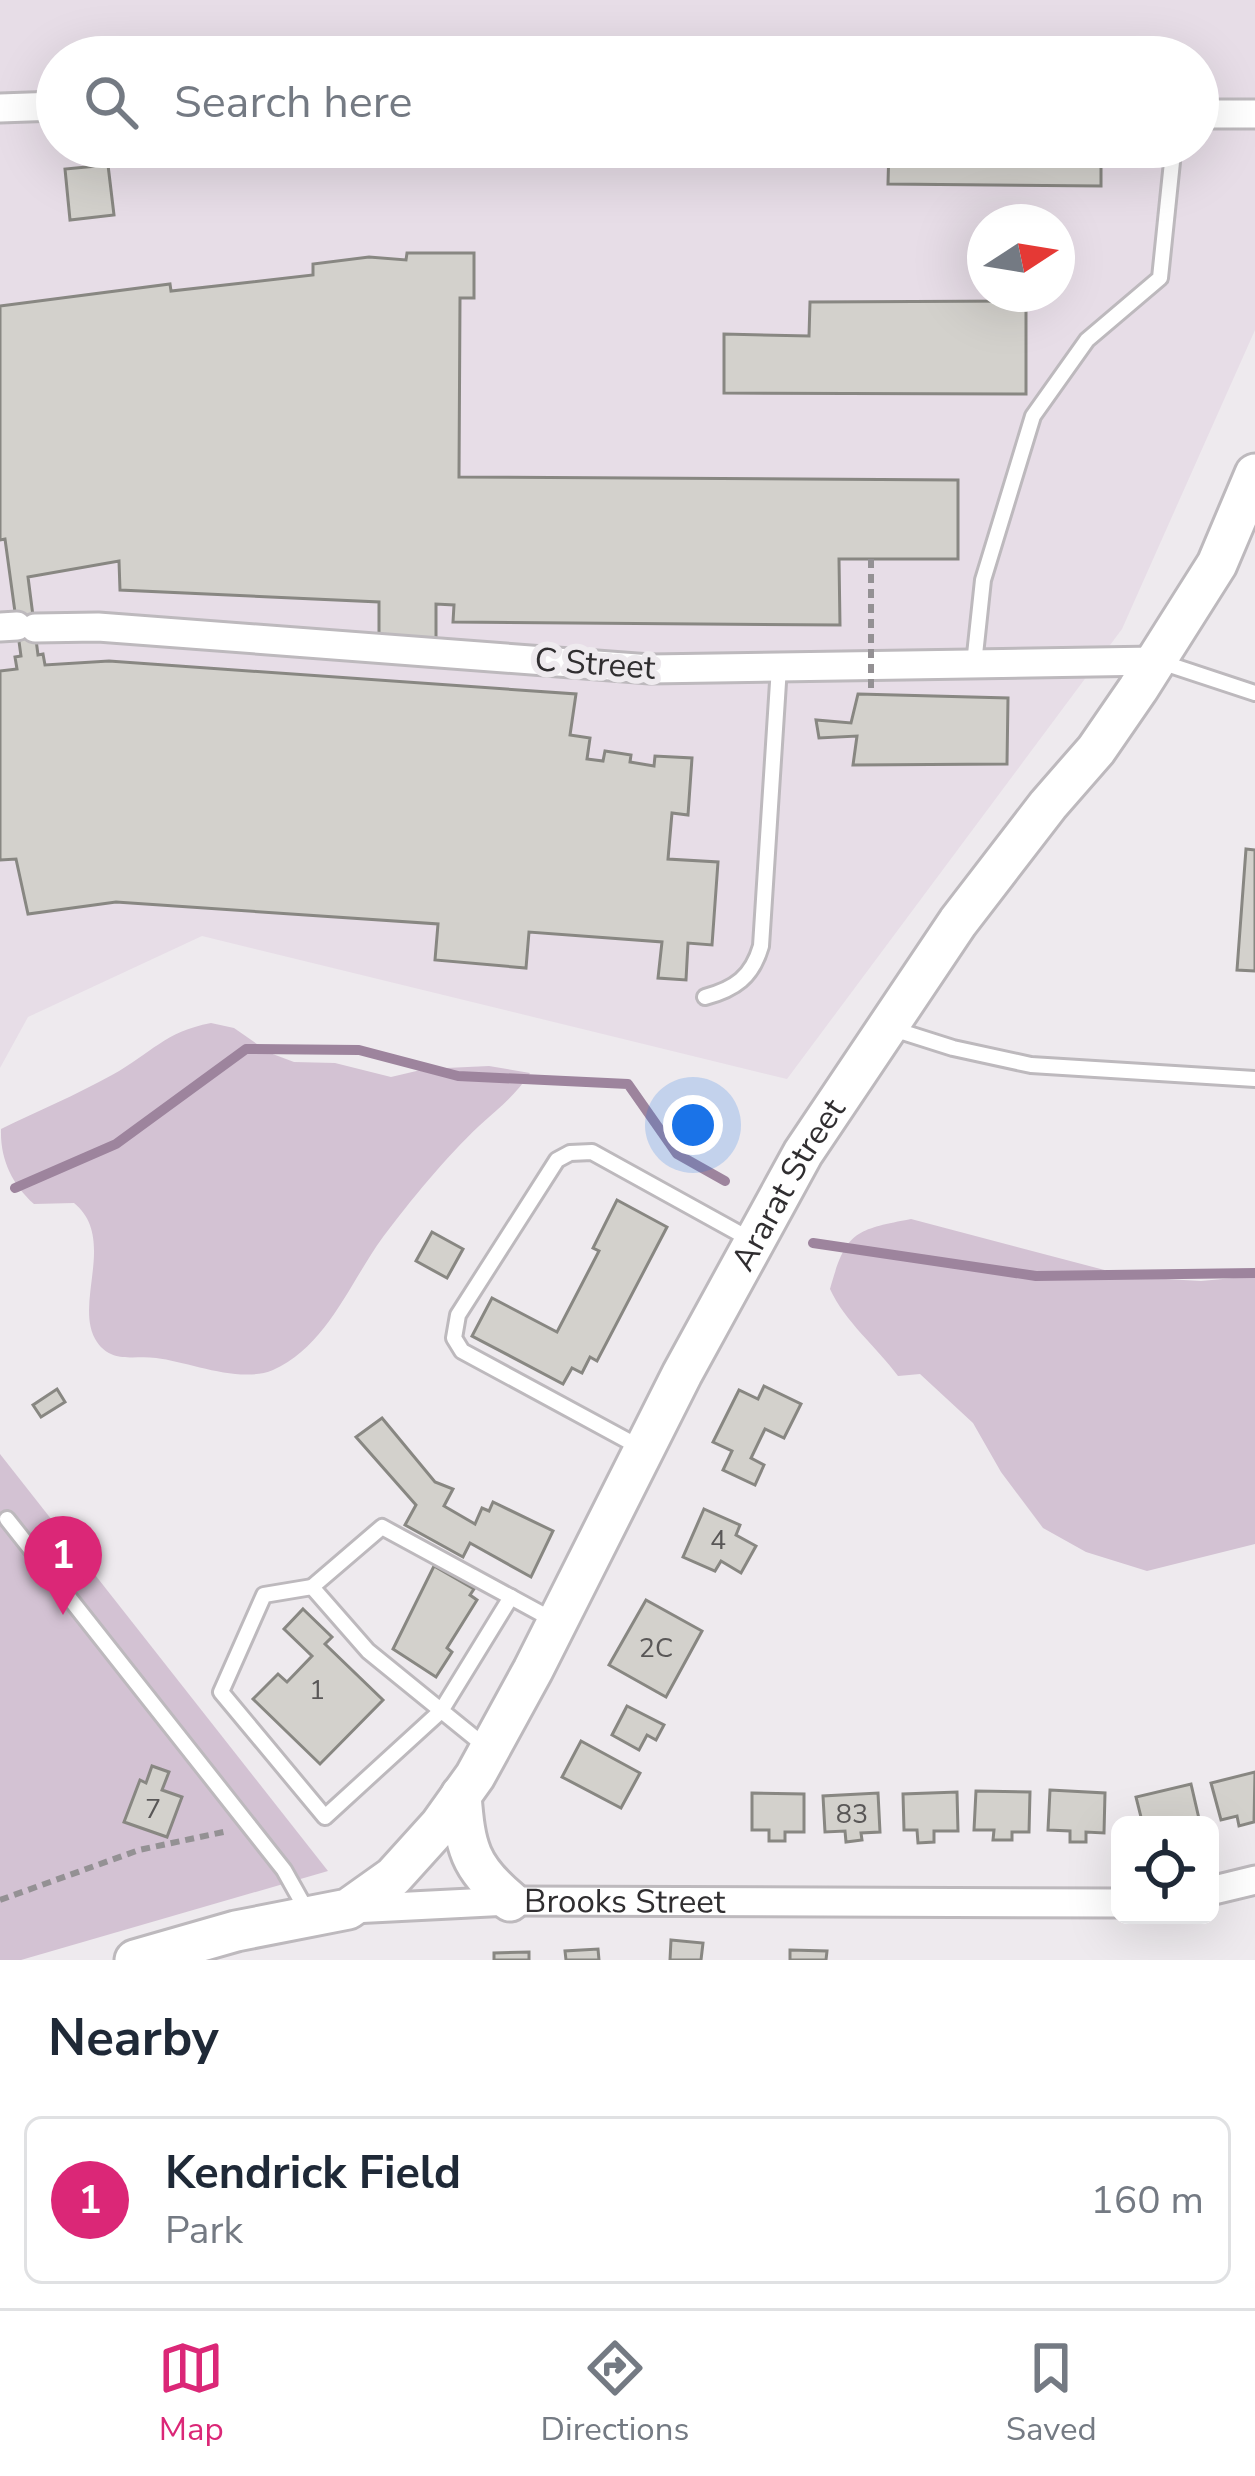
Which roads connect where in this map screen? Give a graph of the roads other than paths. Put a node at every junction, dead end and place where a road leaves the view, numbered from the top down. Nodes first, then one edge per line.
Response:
1 (36, 107) edge
2 (0, 108) edge
3 (1219, 114) edge
4 (1255, 115) edge
5 (1171, 168) edge
6 (1255, 474) edge
7 (17, 627) edge
8 (1156, 661) junction
9 (974, 664) junction
10 (779, 667) junction
11 (1255, 693) edge
12 (704, 997) dead end
13 (885, 1027) junction
14 (1255, 1079) edge
15 (753, 1241) junction
16 (644, 1450) junction
17 (7, 1519) dead end
18 (312, 1587) junction
19 (512, 1597) junction
20 (558, 1622) junction
21 (441, 1711) junction
22 (490, 1750) junction
23 (461, 1796) junction
24 (1255, 1880) edge
25 (1219, 1889) edge
26 (510, 1901) junction
27 (1111, 1903) edge
28 (329, 1912) junction
29 (135, 1960) edge

1 - 2 street
3 - 4 street
5 - 9 lane
6 - 8 main road, Ararat Street
7 - 10 street, C Street
8 - 9 street, C Street
8 - 11 lane
8 - 13 main road, Ararat Street
9 - 10 street, C Street
10 - 12 lane
13 - 14 lane
13 - 15 main road, Ararat Street
15 - 16 main road, Ararat Street
15 - 16 lane
16 - 20 main road, Ararat Street
17 - 28 lane
18 - 19 lane
18 - 21 lane
18 - 21 lane
19 - 20 lane
19 - 21 lane
20 - 22 main road, Ararat Street
21 - 22 lane
22 - 23 main road, Ararat Street
23 - 26 main road
23 - 28 main road, Ararat Street
24 - 25 street
26 - 27 street, Brooks Street
26 - 28 street, Brooks Street
28 - 29 main road, Brooks Street

